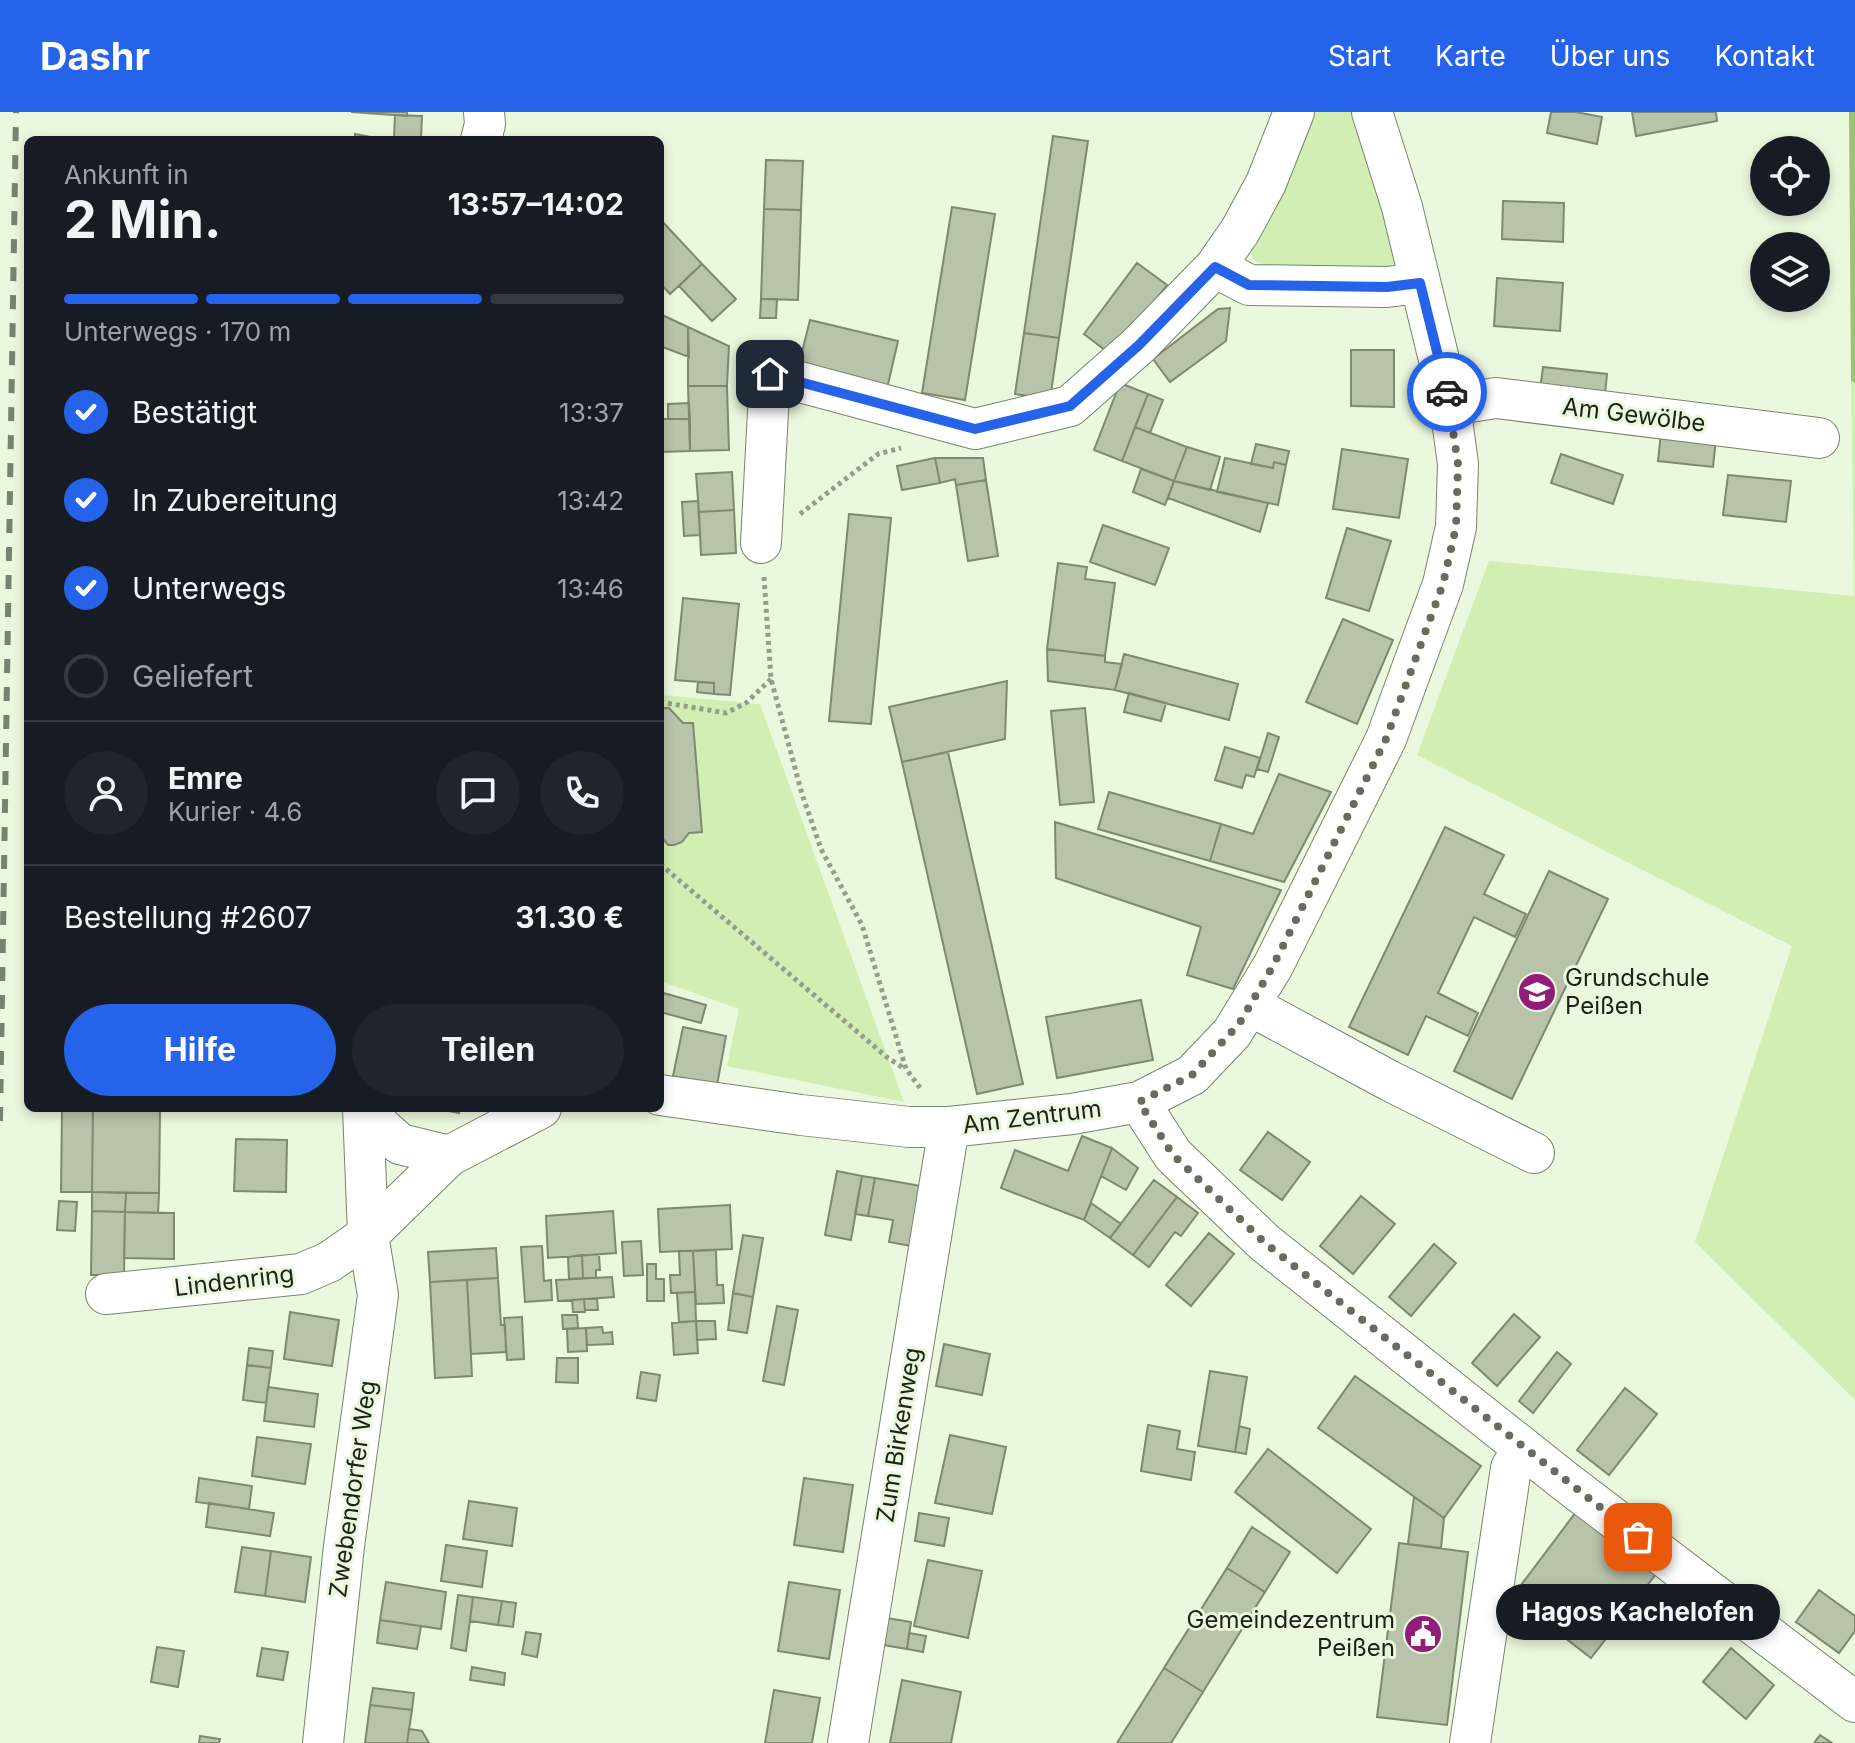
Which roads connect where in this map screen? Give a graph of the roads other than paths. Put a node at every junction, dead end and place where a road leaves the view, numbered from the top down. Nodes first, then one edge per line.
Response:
1 (484, 112) edge
2 (1294, 112) edge
3 (1372, 112) edge
4 (482, 136) edge
5 (1215, 267) junction
6 (1420, 283) junction
7 (1450, 405) junction
8 (1819, 438) dead end
9 (761, 543) road end
10 (1251, 1006) junction
11 (664, 1096) edge
12 (1139, 1102) junction
13 (363, 1112) edge
14 (365, 1112) edge
15 (533, 1112) edge
16 (949, 1127) junction
17 (1534, 1153) dead end
18 (449, 1156) junction
19 (368, 1235) junction
20 (106, 1294) dead end
21 (1523, 1448) junction
22 (1855, 1702) edge
23 (323, 1743) edge
24 (848, 1743) edge
25 (1470, 1743) edge

1 - 4 street
2 - 5 street
3 - 6 street
5 - 6 street
5 - 9 street
6 - 7 street
7 - 8 street, Am Gewölbe
7 - 10 street
10 - 12 street
10 - 17 street
11 - 16 street, Am Zentrum
12 - 16 street, Am Zentrum
12 - 21 street
13 - 19 street
14 - 18 street
15 - 18 street
16 - 24 street, Zum Birkenweg
18 - 19 street
19 - 20 street, Lindenring
19 - 23 street, Zwebendorfer Weg
21 - 22 street
21 - 25 street

